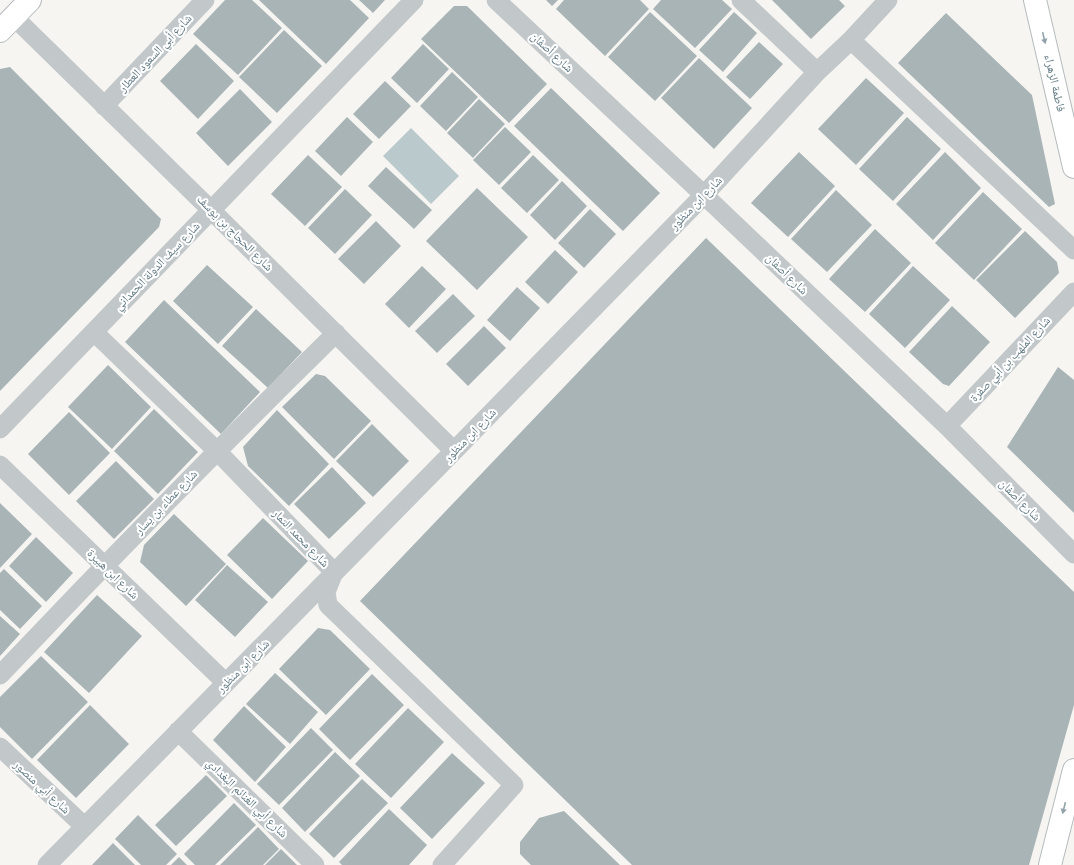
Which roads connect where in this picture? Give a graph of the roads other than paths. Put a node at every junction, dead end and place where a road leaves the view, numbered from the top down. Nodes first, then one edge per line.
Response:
1 (30, 0) edge
2 (205, 0) edge
3 (414, 0) edge
4 (496, 0) edge
5 (741, 0) edge
6 (888, 0) edge
7 (1036, 0) edge
8 (7, 24) edge
9 (851, 40) junction
10 (817, 72) junction
11 (104, 106) junction
12 (1070, 125) edge
13 (1074, 167) edge
14 (704, 195) junction
15 (211, 210) junction
16 (1074, 250) edge
17 (1074, 292) edge
18 (94, 332) junction
19 (336, 333) junction
20 (947, 426) junction
21 (0, 429) edge
22 (216, 451) junction
23 (454, 451) junction
24 (0, 466) edge
25 (1074, 554) edge
26 (104, 566) junction
27 (334, 572) junction
28 (0, 675) edge
29 (226, 683) junction
30 (178, 731) junction
31 (0, 747) edge
32 (1074, 770) edge
33 (84, 826) junction
34 (55, 862) edge
35 (315, 865) edge
36 (442, 865) edge
37 (1050, 865) edge

1 - 8 main road
2 - 11 street, شارع أبي السعود العطار
3 - 15 street, شارع سيف الدولة الحمداني
4 - 14 street, شارع أصفان
5 - 10 street
6 - 9 street, شارع ابن منظور
7 -> 12 main road, فاطمة الزهراء
8 - 11 street, شارع الحجاج بن يوسف
9 - 10 street, شارع ابن منظور
9 - 16 street
10 - 14 street, شارع ابن منظور
11 - 15 street, شارع الحجاج بن يوسف
12 - 13 main road, فاطمة الزهراء
14 - 20 street, شارع أصفان
14 - 23 street, شارع ابن منظور
15 - 18 street, شارع سيف الدولة الحمداني
15 - 19 street, شارع الحجاج بن يوسف
17 - 20 street, شارع الملهب بن أبي صفرة
18 - 21 street, شارع سيف الدولة الحمداني
18 - 22 street, شارع محمد التمار
19 - 22 street, شارع عطاء بن يسار
19 - 23 street, شارع الحجاج بن يوسف
20 - 25 street, شارع أصفان
22 - 26 street, شارع عطاء بن يسار
22 - 27 street, شارع محمد التمار
23 - 27 street, شارع ابن منظور
24 - 26 street, شارع ابن هبيرة
26 - 28 street, شارع عطاء بن يسار
26 - 29 street, شارع ابن هبيرة
27 - 29 street, شارع ابن منظور
27 - 36 street, شارع محمد التمار
29 - 30 street, شارع ابن منظور
30 - 33 street, شارع ابن منظور
30 - 35 street, شارع أبي الغنائم البغدادي
31 - 33 street, شارع أبي منصور
32 -> 37 main road
33 - 34 street, شارع ابن منظور

